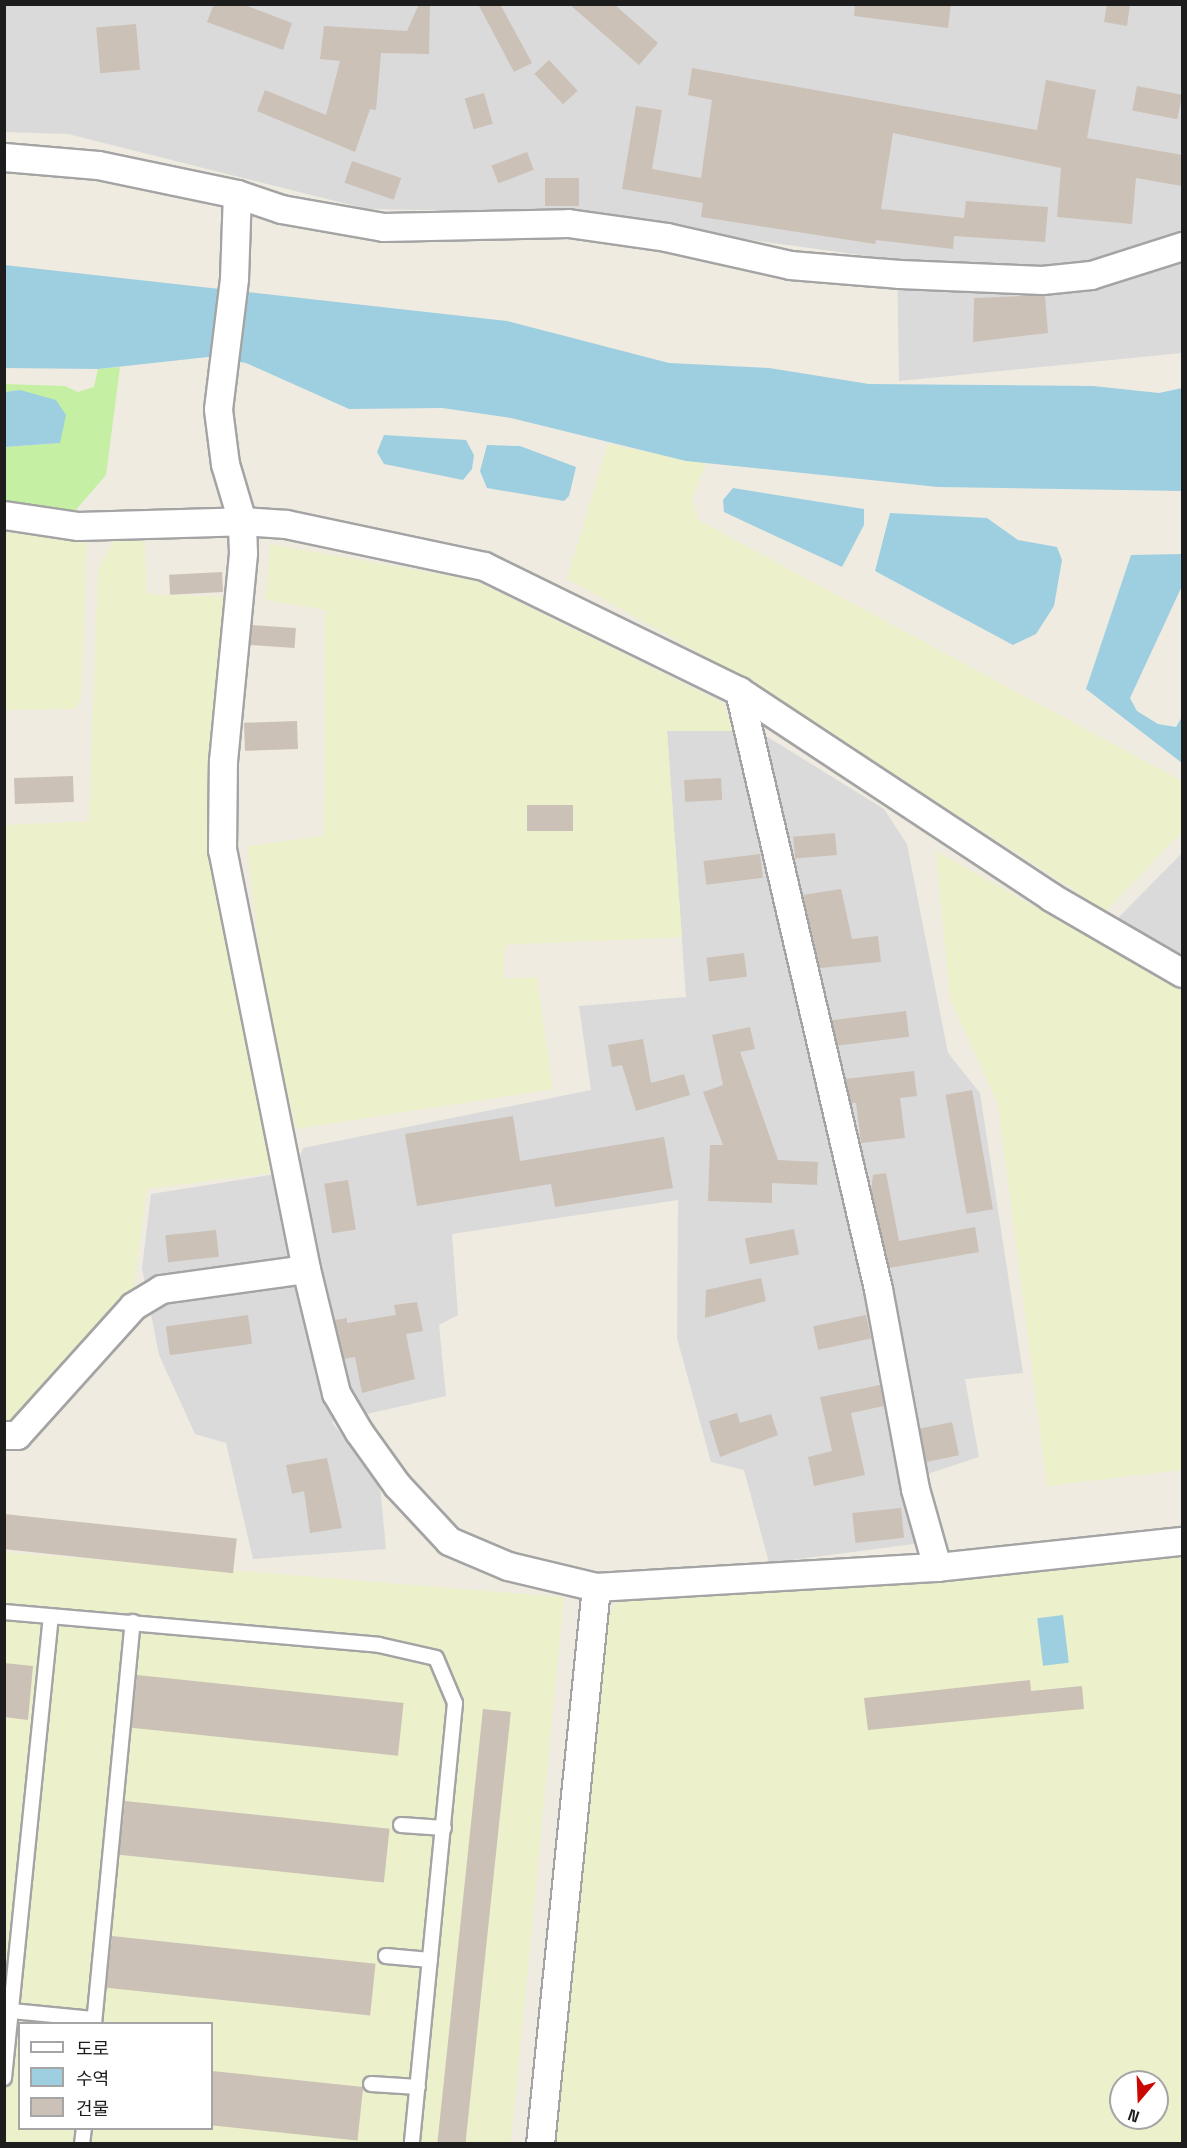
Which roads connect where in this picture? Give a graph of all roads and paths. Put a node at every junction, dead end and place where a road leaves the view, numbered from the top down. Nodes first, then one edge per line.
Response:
1 (4, 157) edge
2 (237, 194) junction
3 (1182, 246) edge
4 (4, 515) edge
5 (242, 521) junction
6 (739, 692) junction
7 (1182, 973) edge
8 (306, 1269) junction
9 (4, 1435) edge
10 (1182, 1540) edge
11 (938, 1567) junction
12 (596, 1587) junction
13 (4, 1612) edge
14 (51, 1616) junction
15 (133, 1622) junction
16 (401, 1825) dead end
17 (444, 1828) junction
18 (386, 1956) dead end
19 (430, 1960) junction
20 (11, 2011) junction
21 (94, 2021) edge
22 (4, 2078) edge
23 (371, 2084) dead end
24 (418, 2087) junction
25 (412, 2144) edge
26 (540, 2144) edge

1 - 2 street
2 - 3 street
2 - 5 street
4 - 5 street
5 - 6 street
5 - 8 street
6 - 7 street
6 - 11 street
8 - 9 street
8 - 12 street
10 - 11 street
11 - 12 street
12 - 26 street
13 - 14 lane
14 - 15 lane
14 - 20 lane
15 - 17 lane
15 - 21 lane
16 - 17 lane
17 - 19 lane
18 - 19 lane
19 - 24 lane
20 - 21 lane
20 - 22 lane
23 - 24 lane
24 - 25 lane

